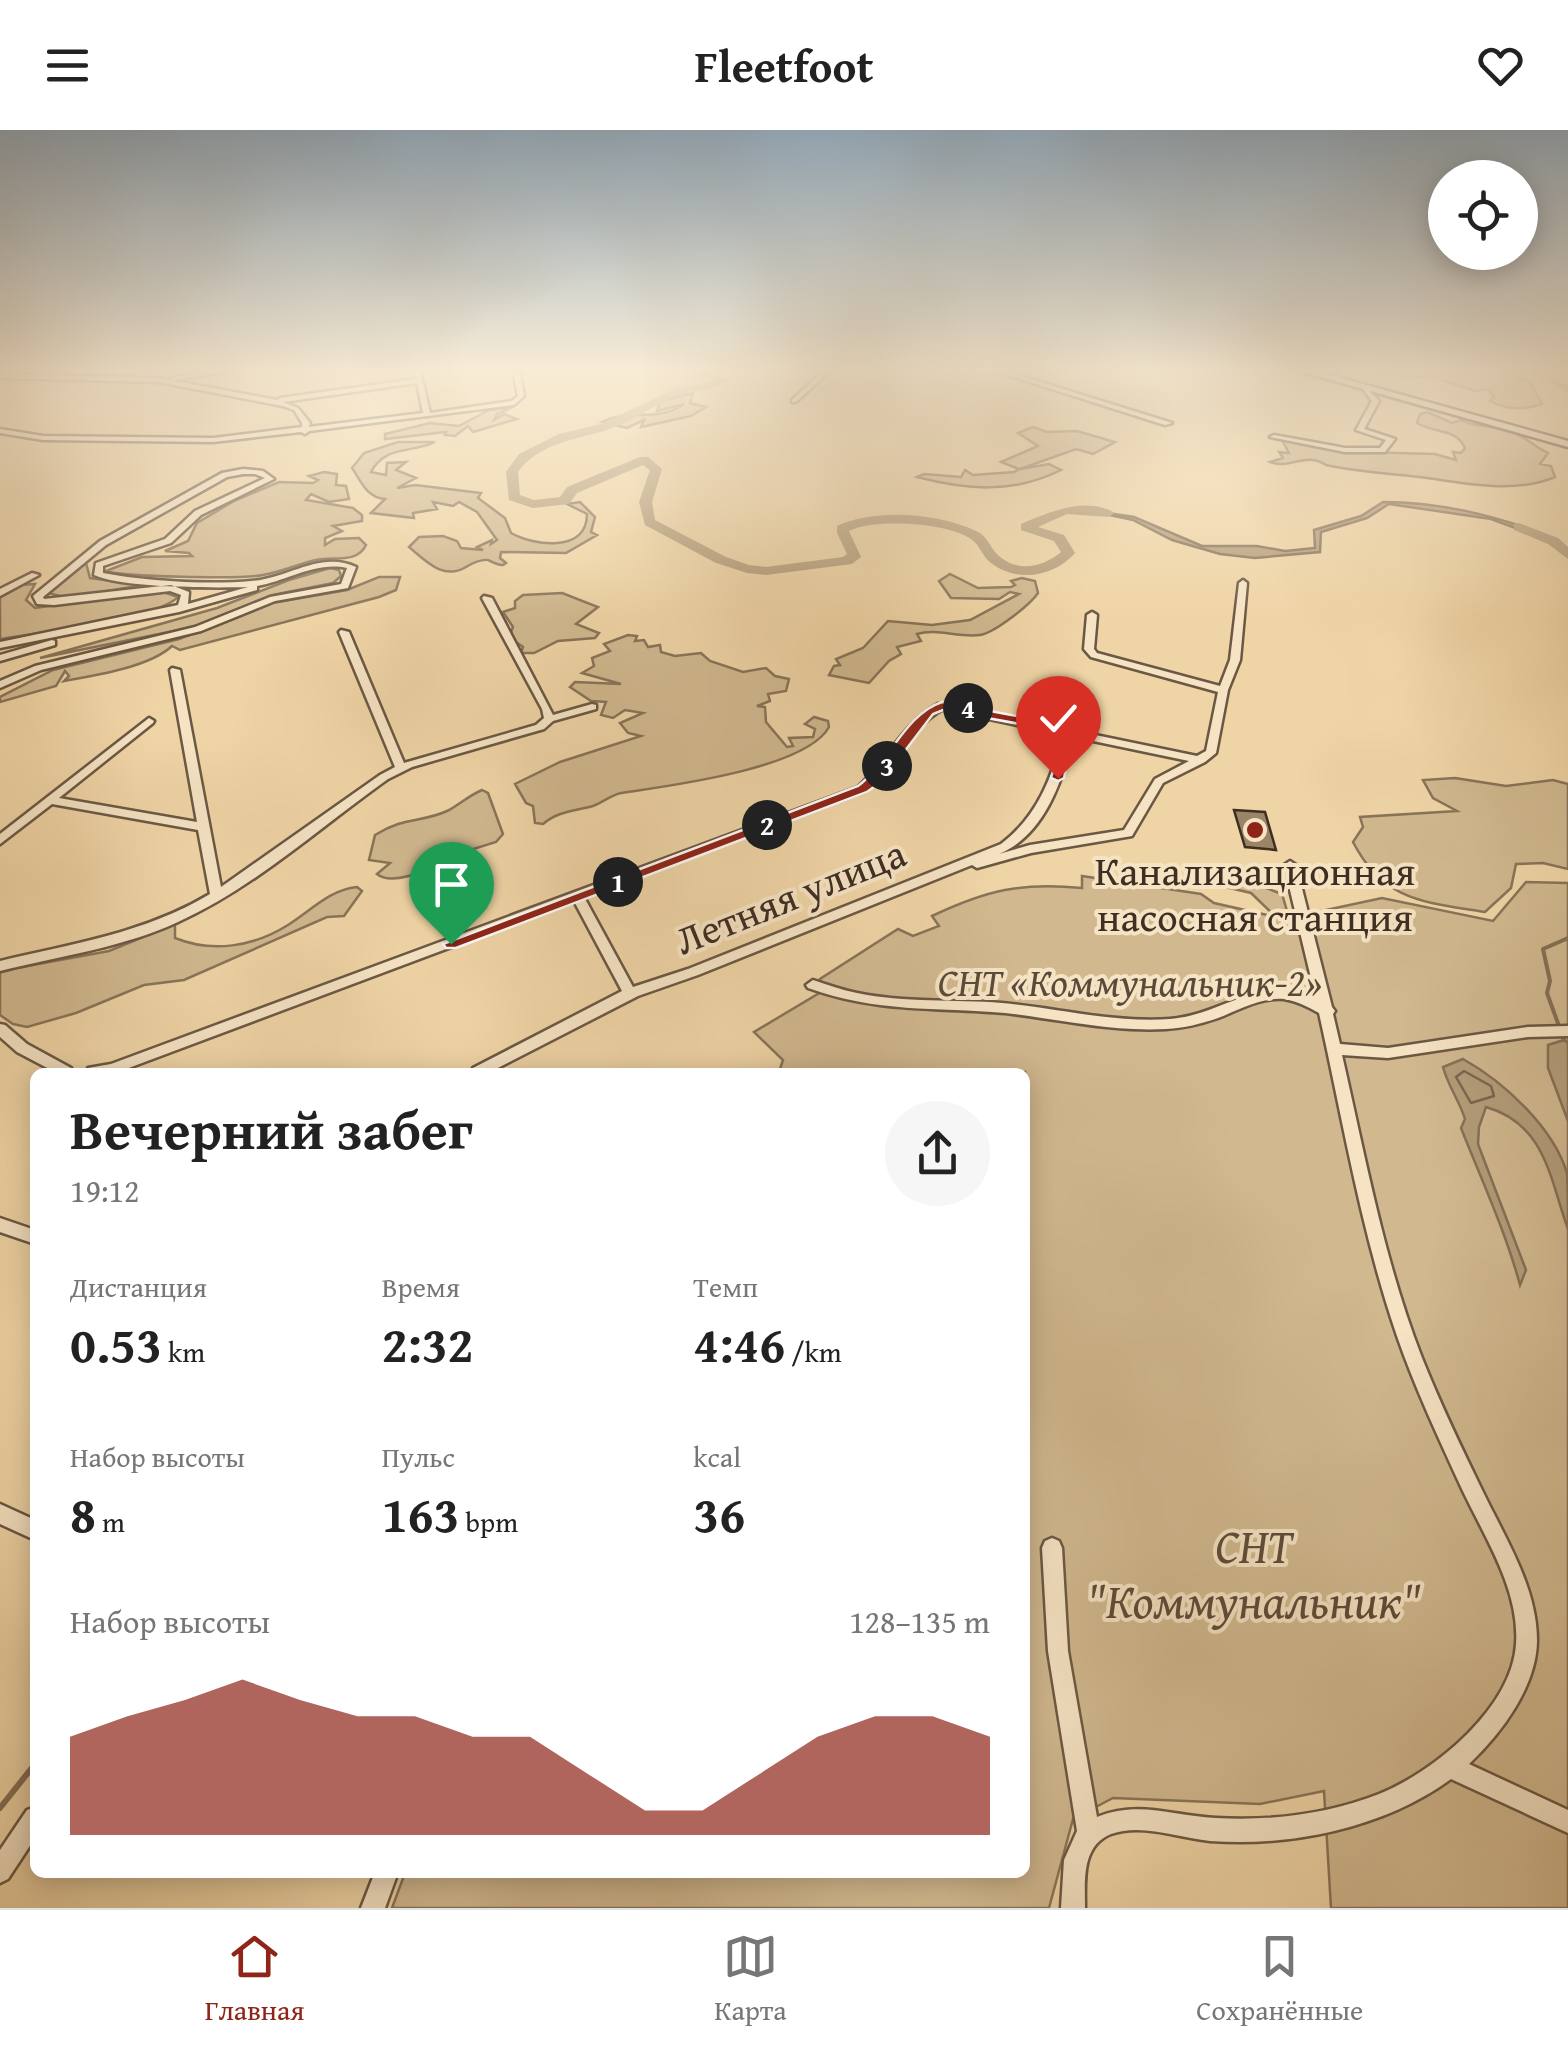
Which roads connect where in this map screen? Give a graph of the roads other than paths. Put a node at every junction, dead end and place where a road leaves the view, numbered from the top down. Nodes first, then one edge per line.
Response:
1 (87, 554) junction
2 (111, 560) junction
3 (78, 562) junction
4 (100, 566) junction
5 (35, 575) dead end
6 (274, 580) junction
7 (1243, 583) dead end
8 (0, 593) edge
9 (486, 598) dead end
10 (182, 608) junction
11 (1092, 615) dead end
12 (103, 625) junction
13 (344, 632) dead end
14 (63, 640) junction
15 (0, 645) edge
16 (0, 658) edge
17 (175, 670) dead end
18 (0, 685) edge
19 (1223, 690) junction
20 (592, 707) dead end
21 (549, 719) junction
22 (149, 722) dead end
23 (1070, 730) junction
24 (1202, 760) junction
25 (401, 768) junction
26 (50, 800) junction
27 (202, 828) junction
28 (0, 840) edge
29 (1290, 865) dead end
30 (950, 867) junction
31 (216, 894) junction
32 (578, 897) junction
33 (0, 966) edge
34 (813, 986) dead end
35 (630, 994) junction
36 (1328, 1011) junction
37 (0, 1029) edge
38 (1568, 1031) edge
39 (1336, 1049) junction
40 (59, 1068) edge
41 (104, 1068) edge
42 (486, 1068) edge
43 (0, 1225) edge
44 (30, 1235) edge
45 (0, 1514) edge
46 (30, 1528) edge
47 (1052, 1548) dead end
48 (1453, 1768) junction
49 (1568, 1822) edge
50 (30, 1826) edge
51 (1089, 1835) junction
52 (0, 1871) edge
53 (385, 1878) edge
54 (373, 1908) edge
55 (1072, 1908) edge

1 - 2 street
1 - 2 street
1 - 3 street
2 - 4 street
3 - 4 street
3 - 10 street
4 - 6 street
5 - 8 street
6 - 10 street
6 - 18 street
7 - 19 street
9 - 21 street
10 - 12 street
10 - 14 street
11 - 19 street
12 - 14 street
12 - 15 street
13 - 25 street
14 - 16 street
17 - 27 street
19 - 24 street
20 - 21 street
21 - 25 street
22 - 26 street
23 - 24 street
23 - 30 street, Летняя улица
23 - 32 street
24 - 30 street
25 - 31 street
26 - 27 street
26 - 28 street
27 - 31 street
29 - 36 street
30 - 35 street, Летняя улица
31 - 33 street
32 - 35 street
32 - 41 street
34 - 36 street
35 - 42 street, Летняя улица
36 - 39 street
37 - 40 street
38 - 39 street
39 - 48 street
43 - 44 street
45 - 46 street
47 - 51 street
48 - 49 street
48 - 51 street
50 - 52 street
51 - 55 street
53 - 54 street

